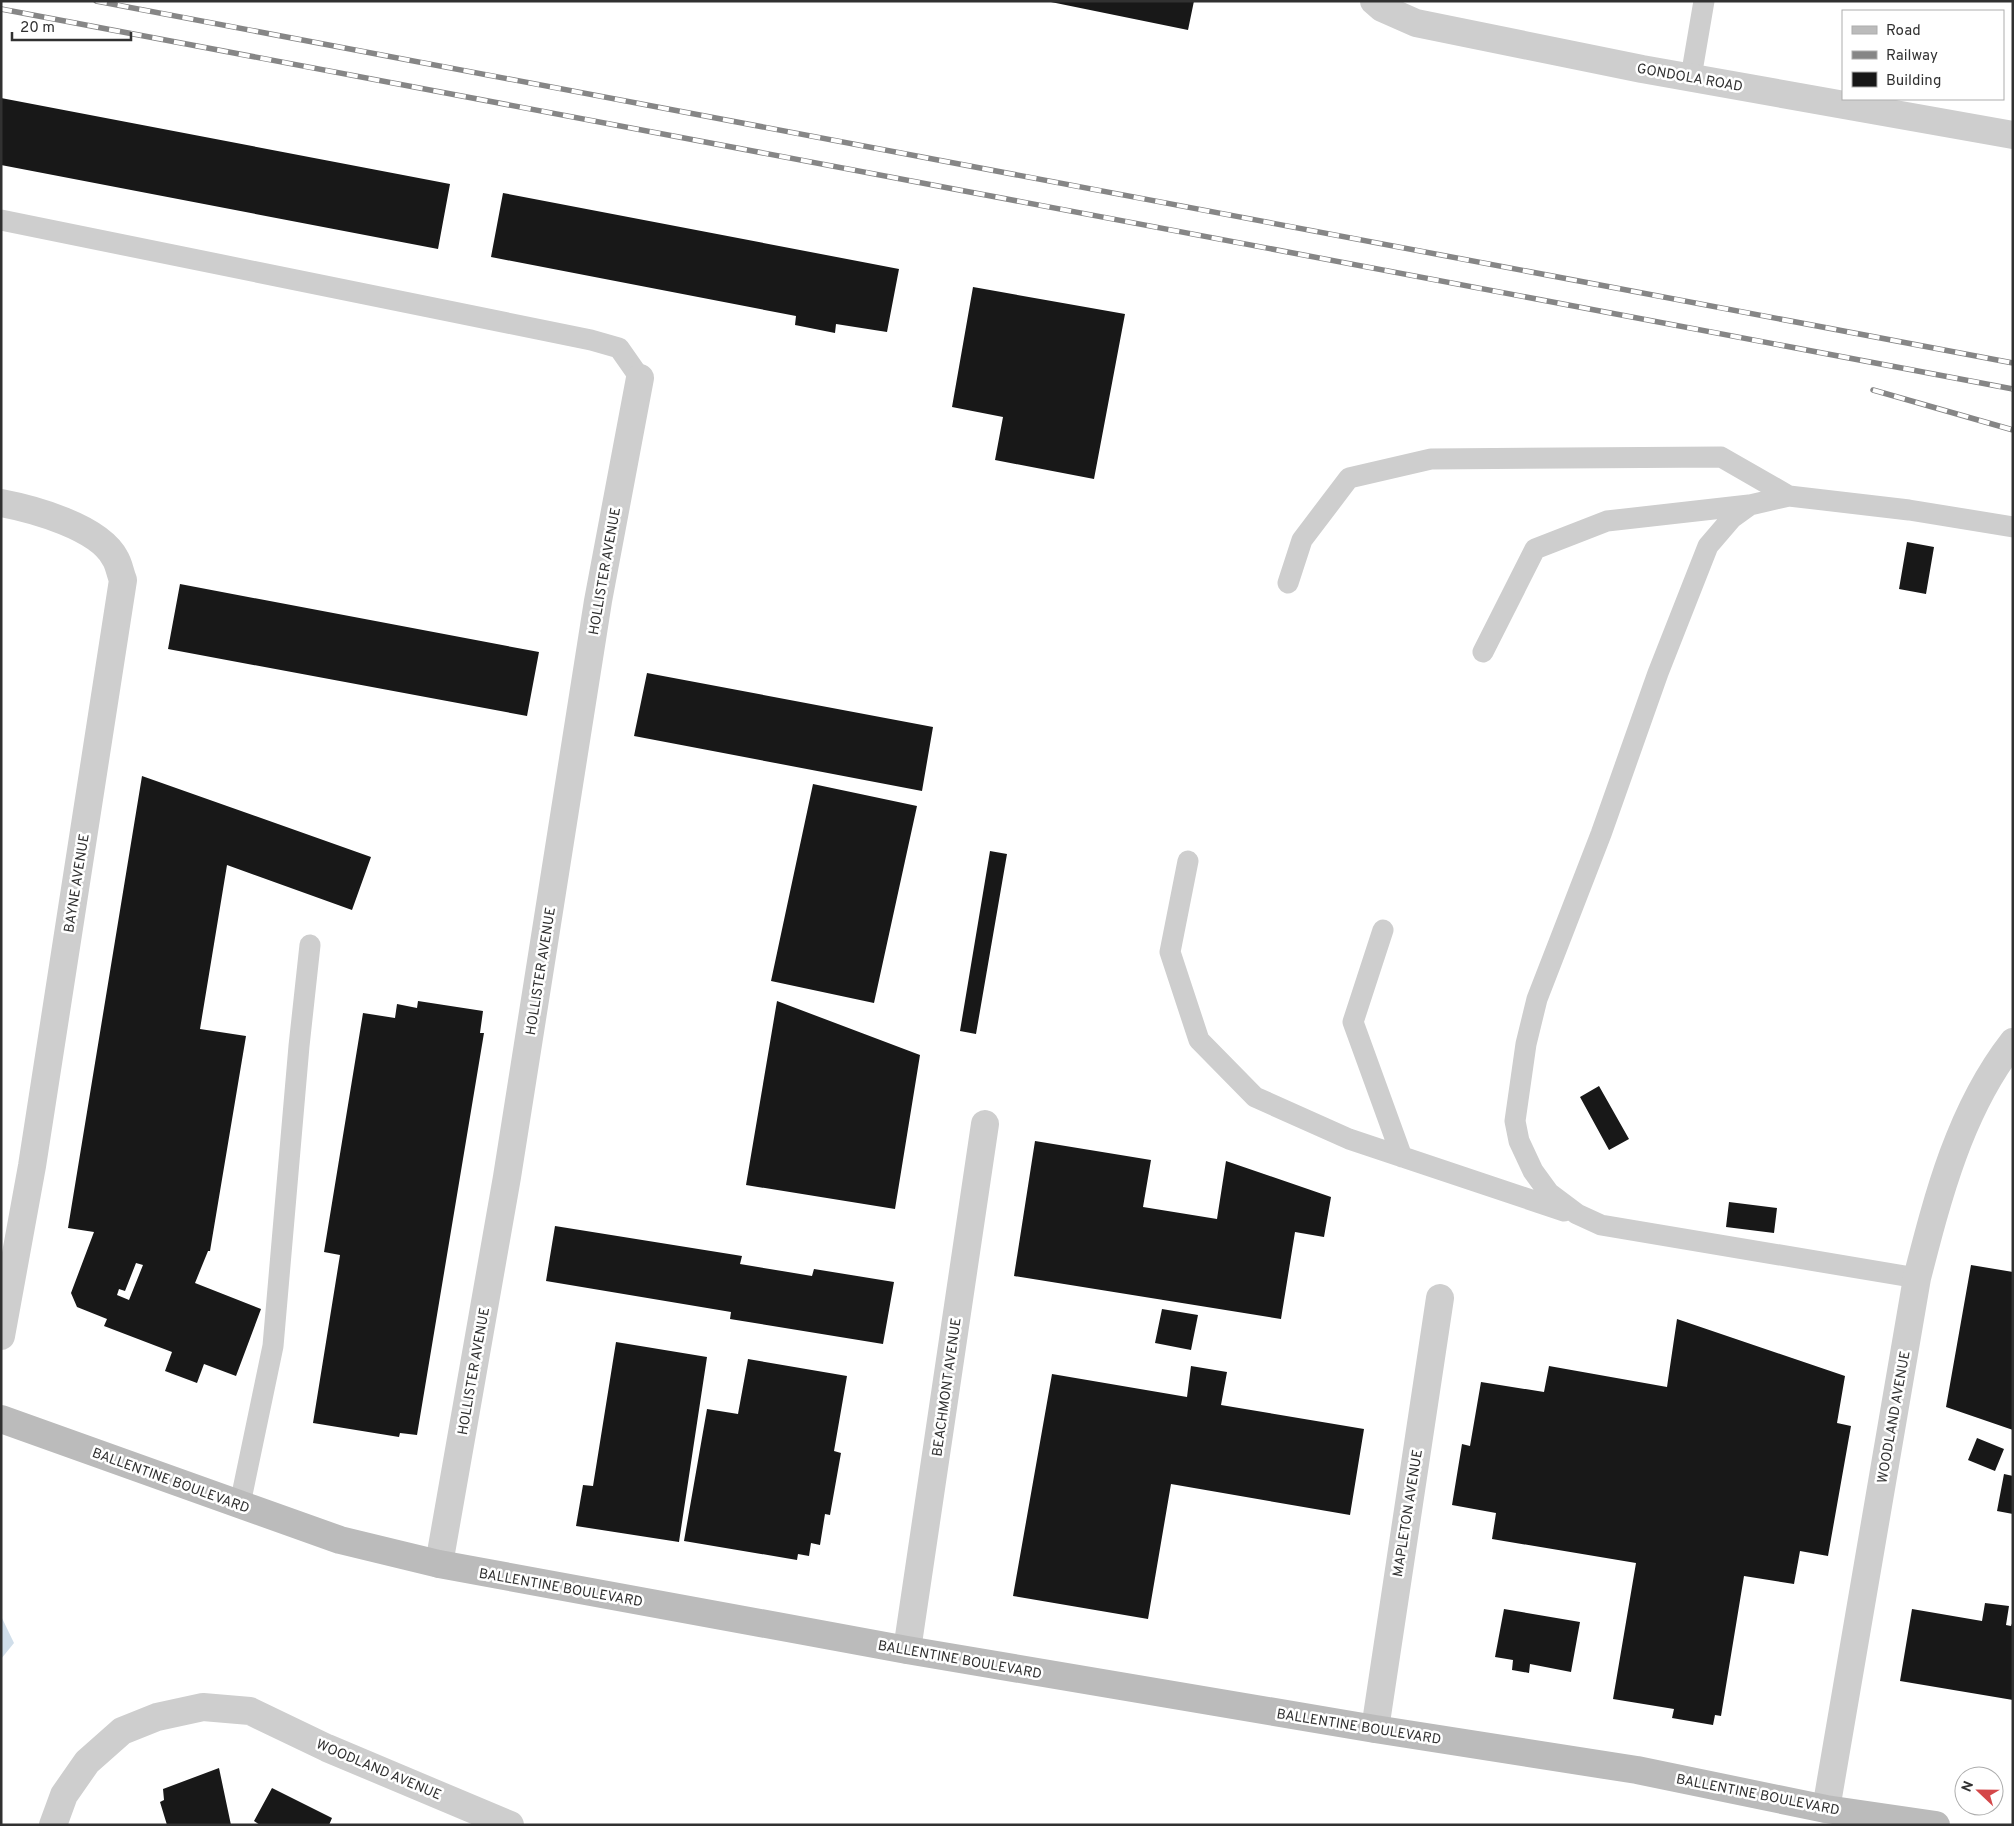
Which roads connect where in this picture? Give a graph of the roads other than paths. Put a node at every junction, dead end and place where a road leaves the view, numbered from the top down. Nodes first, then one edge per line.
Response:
1 (1374, 1) edge
2 (1704, 1) edge
3 (1691, 77) junction
4 (2013, 135) edge
5 (1, 220) edge
6 (640, 378) joint
7 (1789, 496) junction
8 (1, 503) edge
9 (1750, 505) junction
10 (2013, 527) edge
11 (1288, 583) dead end
12 (1483, 652) dead end
13 (1188, 862) dead end
14 (1383, 930) dead end
15 (310, 945) dead end
16 (2013, 1042) edge
17 (985, 1124) dead end
18 (1402, 1157) junction
19 (1587, 1218) junction
20 (1917, 1278) junction
21 (1440, 1298) dead end
22 (1, 1336) edge
23 (1, 1419) edge
24 (240, 1504) junction
25 (439, 1564) junction
26 (907, 1650) junction
27 (1375, 1729) junction
28 (1826, 1809) junction
29 (53, 1825) edge
30 (510, 1825) edge
31 (1936, 1825) edge

1 - 3 street, GONDOLA ROAD
2 - 3 lane
3 - 4 street, GONDOLA ROAD
5 - 6 lane
6 - 25 street, HOLLISTER AVENUE
7 - 9 lane
7 - 10 lane
7 - 11 lane
8 - 22 street, BAYNE AVENUE
9 - 12 lane
9 - 19 lane
13 - 18 lane
14 - 18 lane
15 - 24 lane
16 - 20 street, WOODLAND AVENUE
17 - 26 street, BEACHMONT AVENUE
18 - 19 lane
19 - 20 lane
20 - 28 street, WOODLAND AVENUE
21 - 27 street, MAPLETON AVENUE
23 - 24 main road, BALLENTINE BOULEVARD
24 - 25 main road, BALLENTINE BOULEVARD
25 - 26 main road, BALLENTINE BOULEVARD
26 - 27 main road, BALLENTINE BOULEVARD
27 - 28 main road, BALLENTINE BOULEVARD
28 - 31 main road, BALLENTINE BOULEVARD
29 - 30 street, WOODLAND AVENUE

